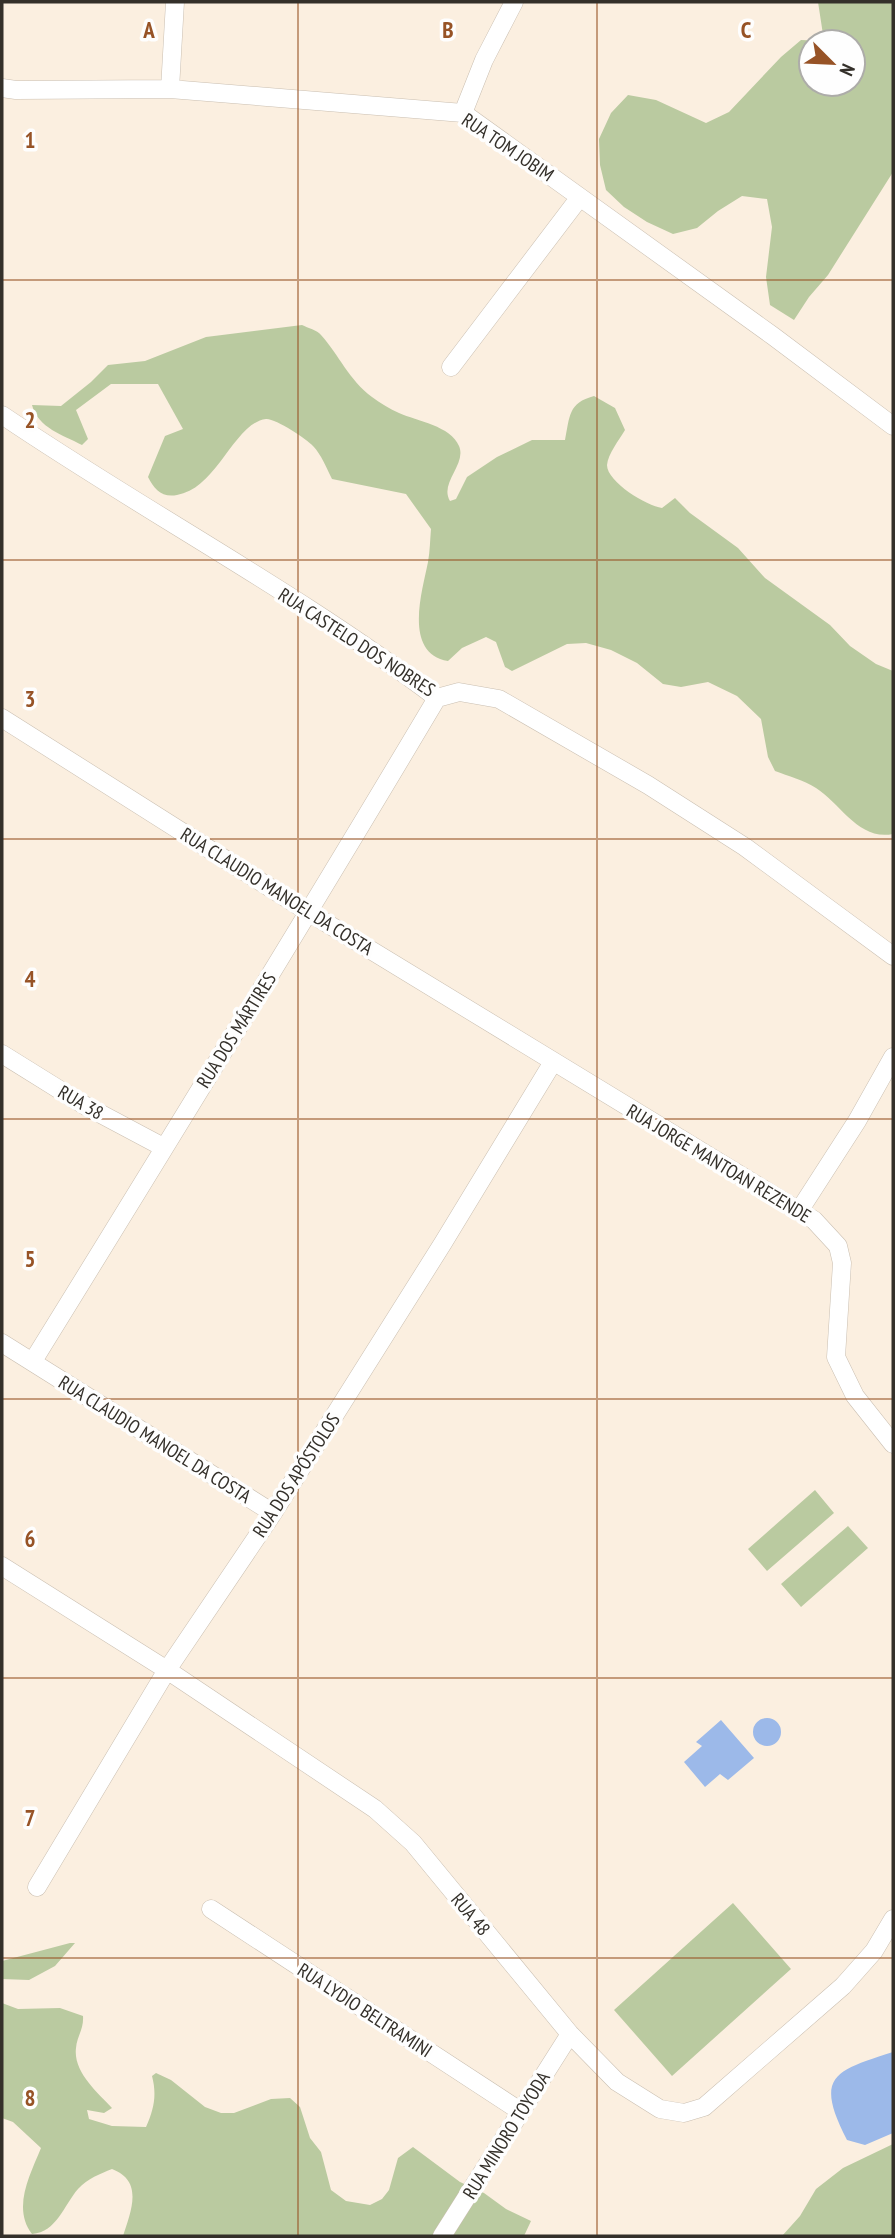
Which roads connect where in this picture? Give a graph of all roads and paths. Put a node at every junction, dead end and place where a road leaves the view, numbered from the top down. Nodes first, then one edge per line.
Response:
1 (175, 2) edge
2 (513, 2) edge
3 (2, 88) edge
4 (170, 89) junction
5 (463, 113) junction
6 (580, 197) junction
7 (451, 367) dead end
8 (2, 415) edge
9 (893, 426) edge
10 (437, 698) junction
11 (2, 718) edge
12 (310, 913) junction
13 (893, 956) edge
14 (2, 1054) edge
15 (893, 1057) edge
16 (553, 1062) junction
17 (163, 1147) junction
18 (799, 1211) junction
19 (2, 1343) edge
20 (33, 1361) junction
21 (893, 1444) edge
22 (273, 1513) junction
23 (2, 1566) edge
24 (167, 1670) junction
25 (37, 1887) dead end
26 (211, 1909) dead end
27 (893, 1919) edge
28 (570, 2034) junction
29 (520, 2111) junction
30 (442, 2236) edge

1 - 4 street
2 - 5 street
3 - 4 street, RUA TOM JOBIM
4 - 5 street, RUA TOM JOBIM
5 - 6 street, RUA TOM JOBIM
6 - 7 street
6 - 9 street, RUA TOM JOBIM
8 - 10 street, RUA CASTELO DOS NOBRES
10 - 12 street, RUA DOS MÁRTIRES
10 - 13 street, RUA CASTELO DOS NOBRES
11 - 12 street, RUA CLAUDIO MANOEL DA COSTA
12 - 16 street, RUA CLAUDIO MANOEL DA COSTA
12 - 17 street, RUA DOS MÁRTIRES
14 - 17 street, RUA 38
15 - 18 street
16 - 18 street, RUA JORGE MANTOAN REZENDE
16 - 22 street, RUA DOS APÓSTOLOS
17 - 20 street, RUA DOS MÁRTIRES
18 - 21 street, RUA JORGE MANTOAN REZENDE
19 - 20 street, RUA CLAUDIO MANOEL DA COSTA
20 - 22 street, RUA CLAUDIO MANOEL DA COSTA
22 - 24 street, RUA DOS APÓSTOLOS
23 - 24 street, RUA 48
24 - 25 street, RUA DOS APÓSTOLOS
24 - 28 street, RUA 48
26 - 29 street, RUA LYDIO BELTRAMINI
27 - 28 street, RUA 48
28 - 29 street, RUA MINORO TOYODA
29 - 30 street, RUA MINORO TOYODA

